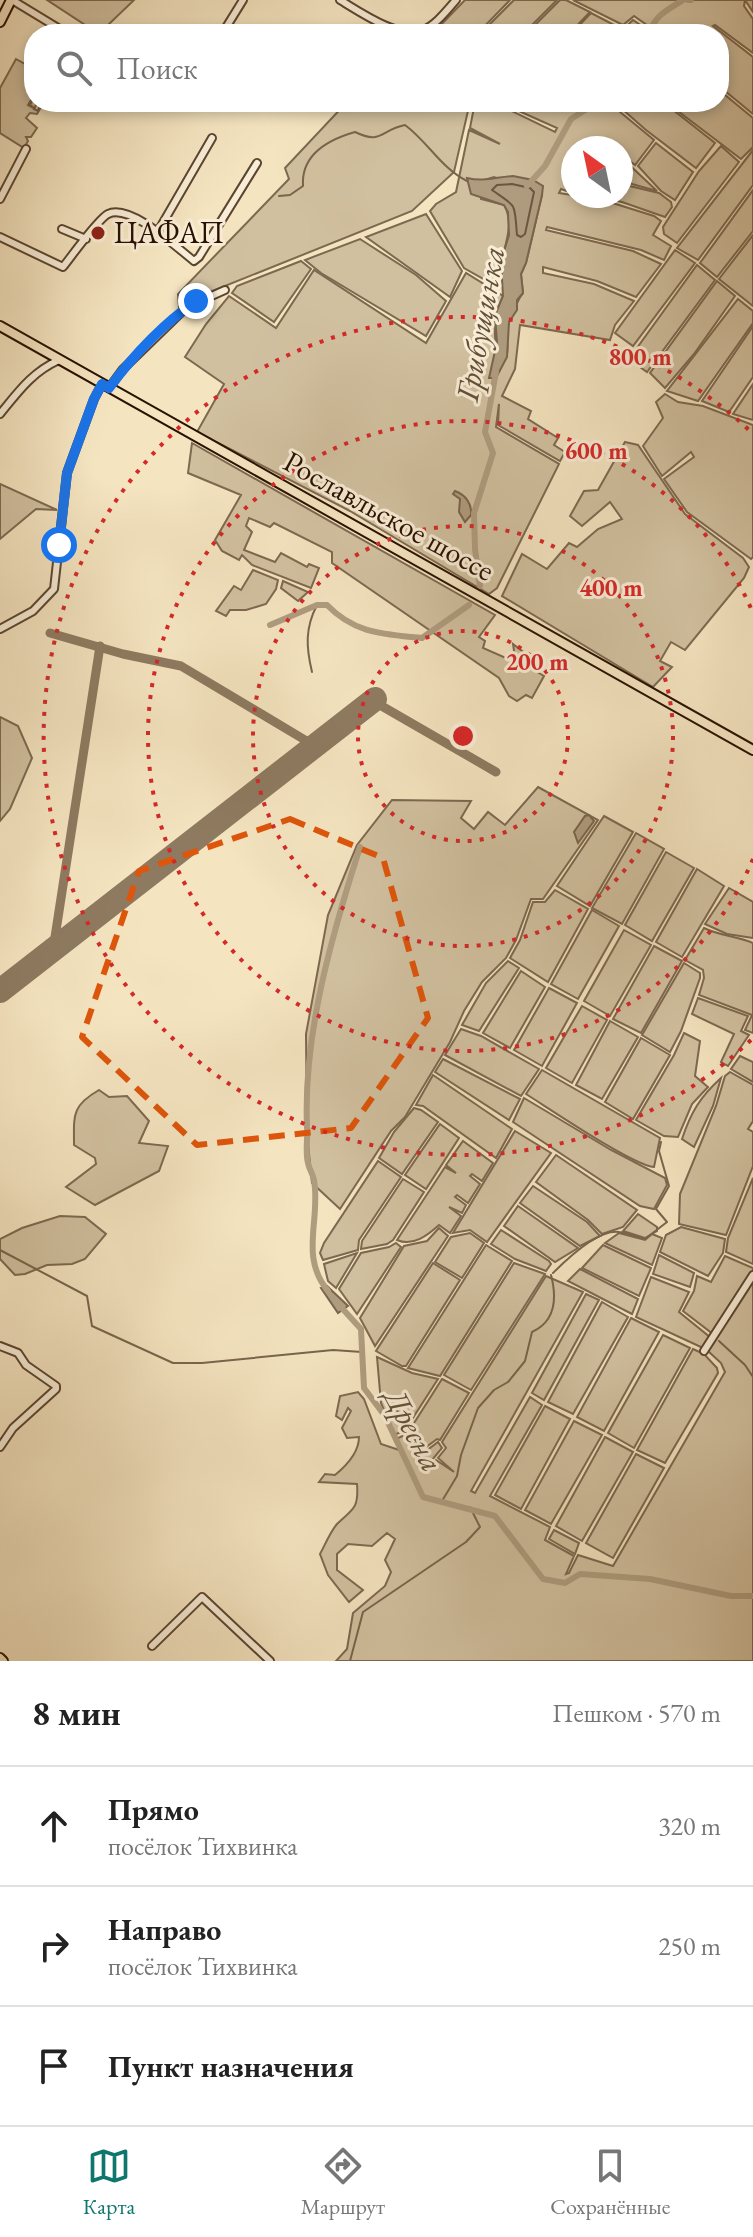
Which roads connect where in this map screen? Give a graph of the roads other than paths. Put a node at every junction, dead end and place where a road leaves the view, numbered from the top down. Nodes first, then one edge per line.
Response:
1 (12, 0) edge
2 (243, 0) edge
3 (340, 0) edge
4 (453, 1) edge
5 (0, 22) edge
6 (52, 24) edge
7 (228, 24) edge
8 (386, 24) edge
9 (431, 24) edge
10 (212, 138) dead end
11 (26, 149) dead end
12 (257, 163) dead end
13 (0, 199) edge
14 (62, 229) dead end
15 (157, 233) junction
16 (0, 237) edge
17 (86, 239) junction
18 (225, 290) dead end
19 (0, 326) edge
20 (59, 360) junction
21 (106, 386) junction
22 (0, 414) edge
23 (0, 629) edge
24 (753, 750) edge
25 (753, 1275) edge
26 (0, 1346) edge
27 (704, 1351) dead end
28 (0, 1447) edge
29 (152, 1646) dead end
30 (270, 1661) edge

1 - 5 main road
1 - 6 street
2 - 7 street
3 - 8 street
4 - 9 street
10 - 15 street
11 - 13 street
12 - 15 street
14 - 17 street
15 - 17 street
16 - 17 street
18 - 21 street
19 - 20 main road, Рославльское шоссе
20 - 21 main road, Рославльское шоссе
20 - 22 street
21 - 23 street
21 - 24 main road, Рославльское шоссе
25 - 27 street
26 - 28 street
29 - 30 street

